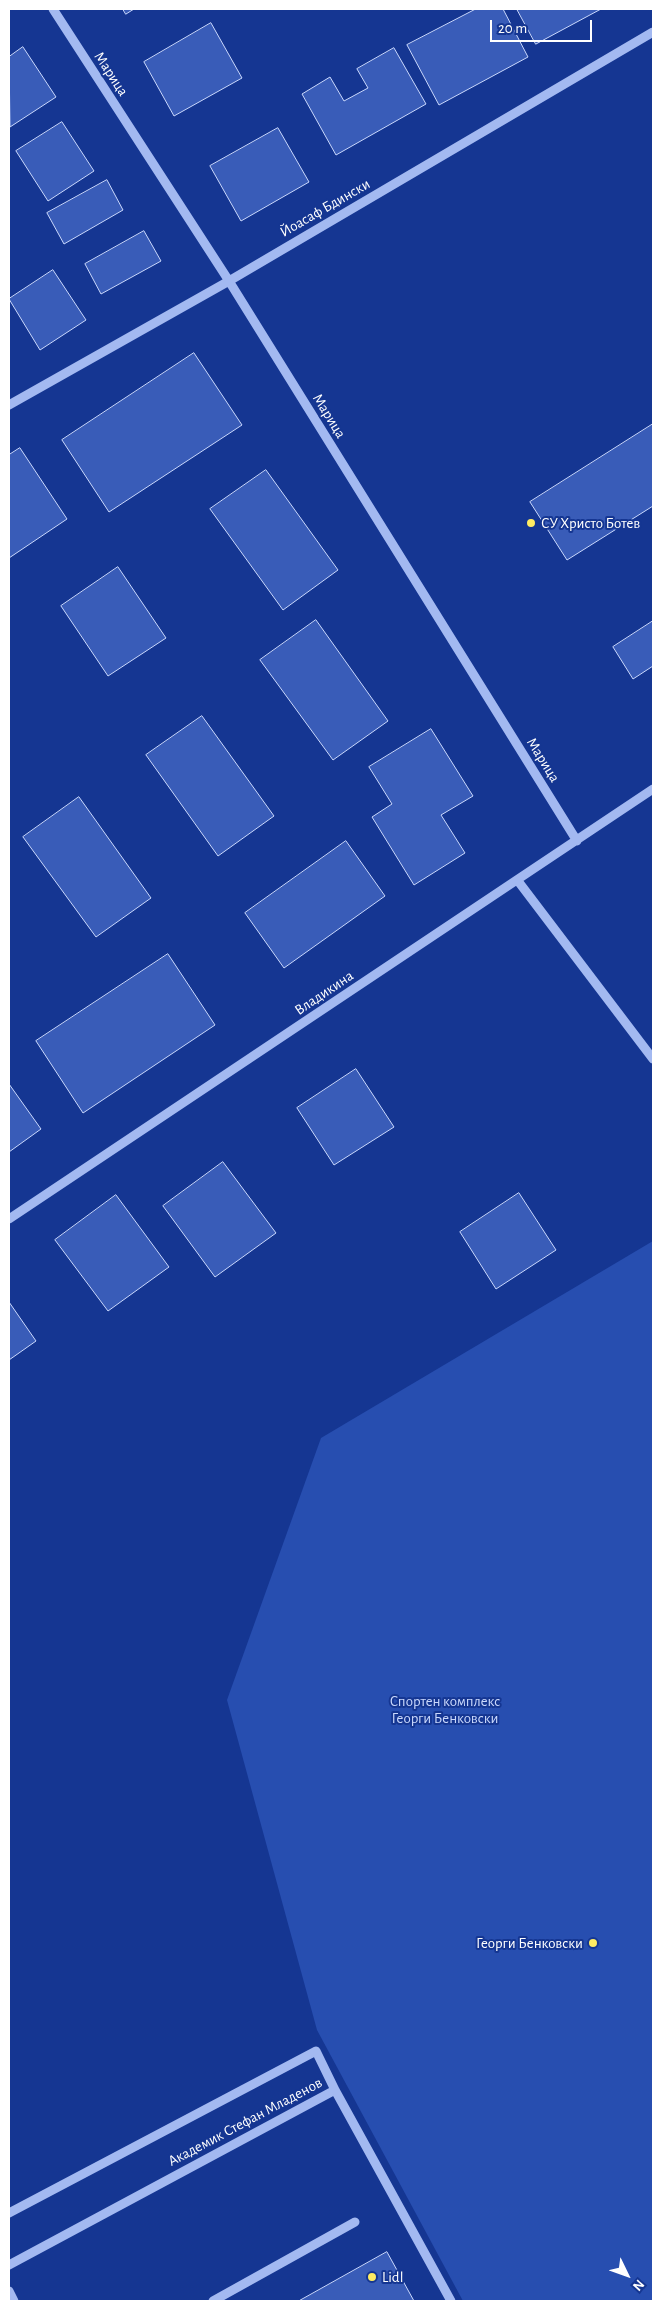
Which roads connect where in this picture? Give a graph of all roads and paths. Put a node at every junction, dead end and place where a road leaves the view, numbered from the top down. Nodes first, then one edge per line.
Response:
1 (52, 9) edge
2 (653, 32) edge
3 (229, 281) junction
4 (9, 405) edge
5 (653, 789) edge
6 (577, 840) junction
7 (518, 881) junction
8 (653, 1059) edge
9 (9, 1219) edge
10 (335, 2090) junction
11 (9, 2213) edge
12 (355, 2222) dead end
13 (9, 2265) edge
14 (9, 2291) edge
15 (14, 2301) edge
16 (214, 2301) edge
17 (450, 2301) edge

1 - 3 street, Марица
2 - 3 street, Йоасаф Бдински
3 - 4 street, Йоасаф Бдински
3 - 6 street, Марица
5 - 6 street, Владикина
6 - 7 street, Владикина
7 - 8 street
7 - 9 street, Владикина
10 - 11 street, Академик Стефан Младенов
10 - 13 street, Академик Стефан Младенов
10 - 17 street
12 - 16 street
14 - 15 street

